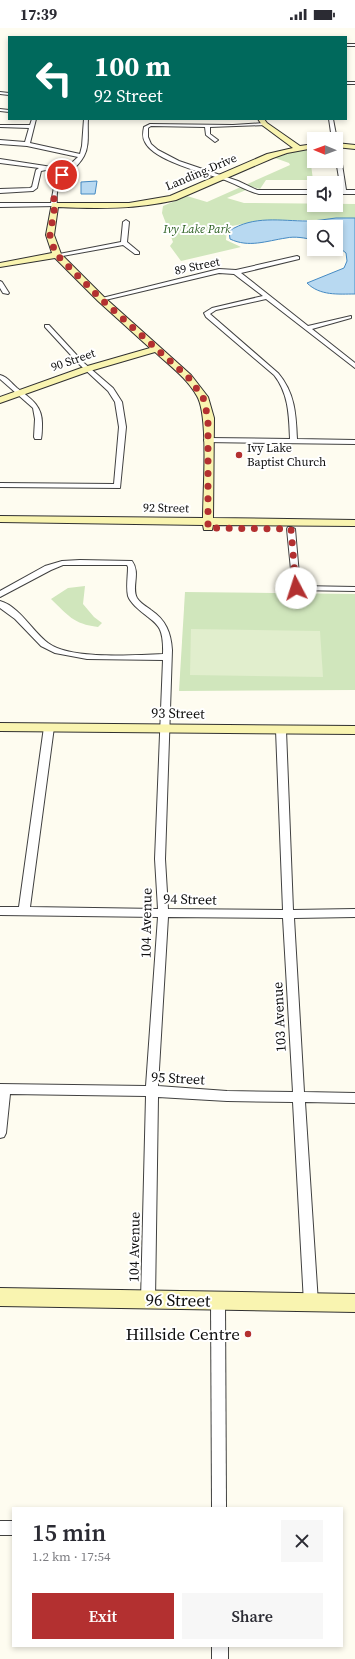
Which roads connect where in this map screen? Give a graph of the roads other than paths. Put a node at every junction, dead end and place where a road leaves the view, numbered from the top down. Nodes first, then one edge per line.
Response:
1 (34, 120) edge
2 (86, 120) edge
3 (331, 120) edge
4 (263, 121) edge
5 (0, 126) edge
6 (207, 126) junction
7 (32, 127) junction
8 (334, 132) edge
9 (216, 140) dead end
10 (0, 142) edge
11 (27, 144) junction
12 (343, 145) edge
13 (355, 146) edge
14 (307, 147) edge
15 (298, 148) junction
16 (82, 156) junction
17 (0, 161) edge
18 (340, 168) edge
19 (44, 169) junction
20 (67, 171) junction
21 (221, 177) junction
22 (0, 191) edge
23 (307, 192) edge
24 (344, 192) joint
25 (355, 192) edge
26 (0, 205) edge
27 (55, 205) junction
28 (126, 222) dead end
29 (124, 242) junction
30 (137, 254) dead end
31 (57, 255) junction
32 (297, 258) dead end
33 (0, 266) edge
34 (236, 272) junction
35 (0, 283) edge
36 (6, 293) dead end
37 (267, 297) junction
38 (101, 299) junction
39 (349, 317) dead end
40 (46, 326) dead end
41 (307, 328) junction
42 (155, 349) junction
43 (355, 366) edge
44 (87, 368) junction
45 (0, 370) edge
46 (2, 377) edge
47 (20, 393) junction
48 (0, 400) edge
49 (38, 437) dead end
50 (208, 440) junction
51 (294, 441) junction
52 (355, 442) edge
53 (0, 485) edge
54 (0, 519) edge
55 (355, 523) edge
56 (208, 524) junction
57 (0, 526) edge
58 (291, 529) junction
59 (355, 529) edge
60 (355, 589) edge
61 (0, 594) edge
62 (0, 604) edge
63 (167, 657) junction
64 (0, 727) edge
65 (49, 727) junction
66 (164, 729) junction
67 (281, 730) junction
68 (355, 730) edge
69 (0, 911) edge
70 (24, 912) junction
71 (163, 913) junction
72 (355, 913) edge
73 (288, 914) junction
74 (3, 1089) edge
75 (152, 1091) junction
76 (299, 1097) junction
77 (355, 1098) edge
78 (0, 1133) edge
79 (0, 1298) edge
80 (148, 1300) junction
81 (218, 1301) junction
82 (311, 1302) junction
83 (355, 1303) edge
84 (219, 1507) edge
85 (0, 1528) edge
86 (12, 1528) edge
87 (220, 1647) edge
88 (220, 1659) edge

1 - 7 street
2 - 16 street
3 - 8 street
4 - 6 street
4 - 15 street
5 - 7 street
6 - 9 street
6 - 21 street
7 - 11 street
10 - 11 street
11 - 16 street
12 - 13 street
14 - 15 street, Landing Drive
15 - 21 street, Landing Drive
16 - 20 street
17 - 19 street
18 - 24 street
19 - 20 street
19 - 22 street
20 - 27 street
21 - 23 street
21 - 27 street, Landing Drive
24 - 25 street
26 - 27 street
27 - 31 street
28 - 29 street
29 - 30 street
29 - 31 street
31 - 33 street
31 - 38 street
32 - 34 street, 89 Street
34 - 37 street
34 - 38 street, 89 Street
35 - 36 street
37 - 41 street
37 - 51 street
38 - 42 street
39 - 41 street
40 - 44 street
41 - 43 street
42 - 44 street, 90 Street
42 - 50 street
44 - 47 street, 90 Street
44 - 53 street
45 - 46 street
46 - 47 street
47 - 48 street, 90 Street
47 - 49 street
50 - 51 street
50 - 56 street
51 - 52 street
54 - 56 street, 92 Street
55 - 56 street, 92 Street
56 - 57 street, 92 Street
56 - 58 street, 92 Street
58 - 59 street, 92 Street
58 - 60 street
61 - 63 street, 104 Avenue
62 - 63 street
63 - 66 street, 104 Avenue
64 - 65 street, 93 Street
65 - 66 street, 93 Street
65 - 70 street
66 - 67 street, 93 Street
66 - 71 street, 104 Avenue
67 - 68 street, 93 Street
67 - 73 street, 103 Avenue
69 - 70 street, 94 Street
70 - 71 street, 94 Street
71 - 73 street, 94 Street
71 - 75 street, 104 Avenue
72 - 73 street, 94 Street
73 - 76 street, 103 Avenue
74 - 75 street, 95 Street
74 - 78 street
75 - 76 street, 95 Street
75 - 80 street, 104 Avenue
76 - 77 street, 95 Street
76 - 82 street, 103 Avenue
79 - 80 street, 96 Street
80 - 81 street, 96 Street
81 - 82 street, 96 Street
81 - 84 street
82 - 83 street, 96 Street
85 - 86 street
87 - 88 street

